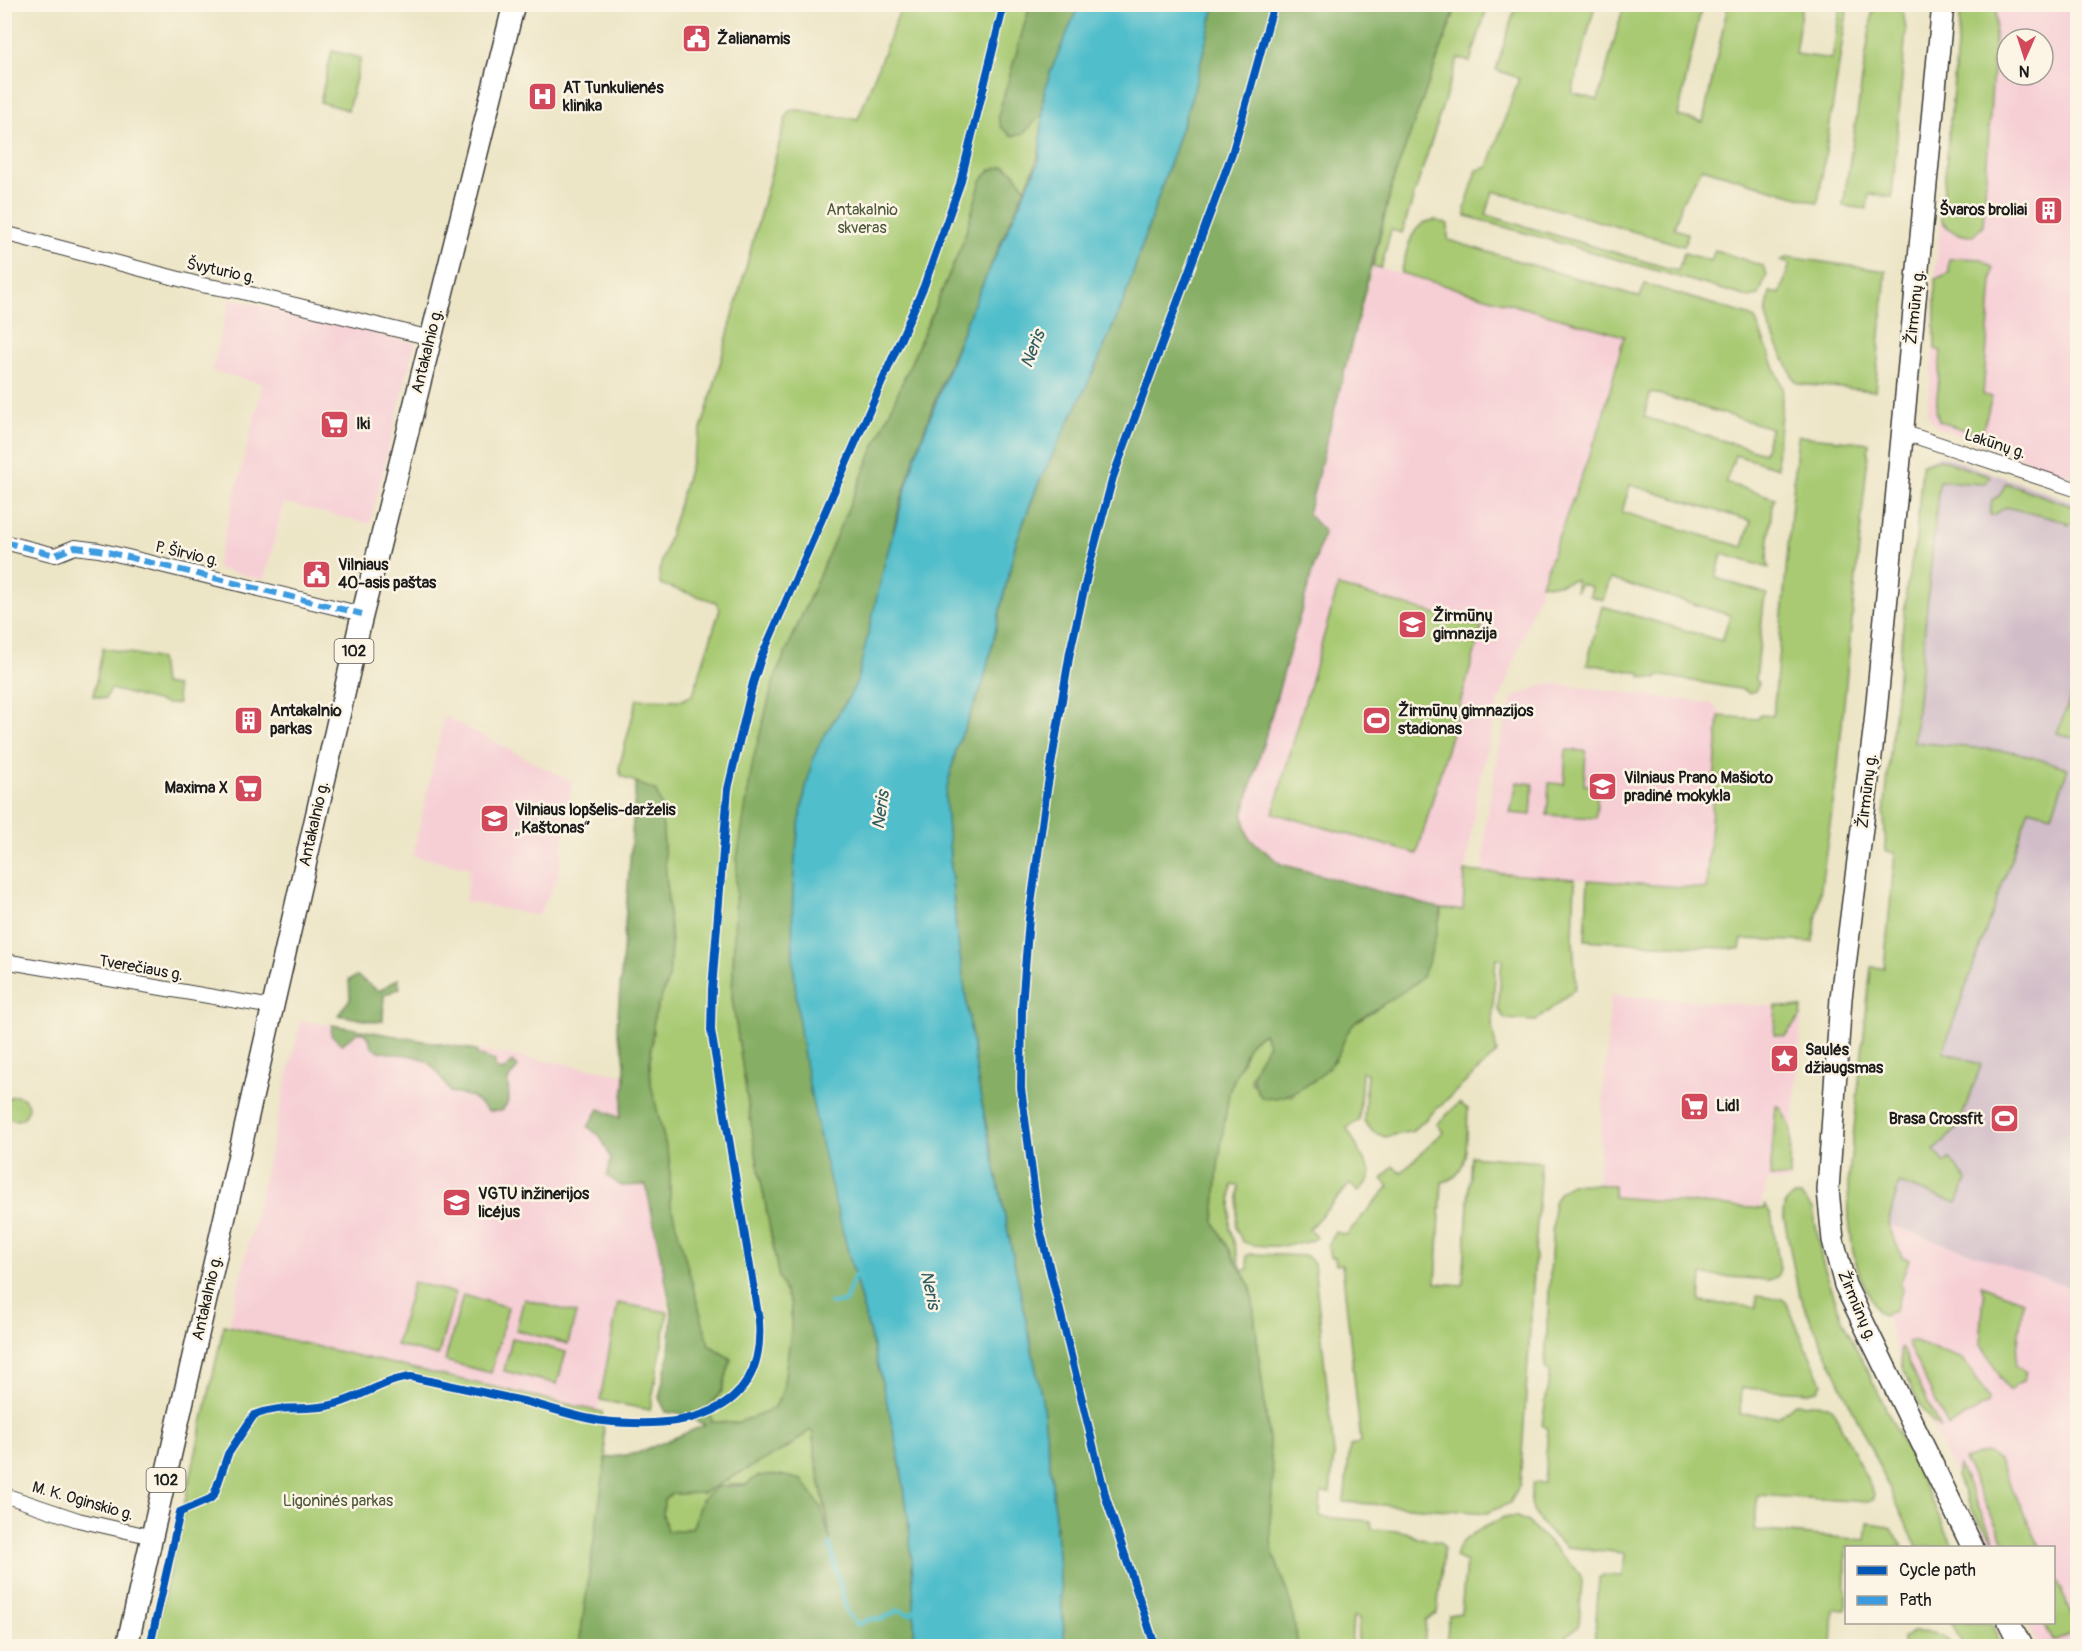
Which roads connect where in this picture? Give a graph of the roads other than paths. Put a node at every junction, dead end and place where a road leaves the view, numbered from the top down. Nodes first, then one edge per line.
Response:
1 (514, 4) edge
2 (1943, 4) edge
3 (4, 233) edge
4 (431, 338) junction
5 (1902, 432) junction
6 (2078, 490) edge
7 (4, 542) edge
8 (362, 614) junction
9 (4, 961) edge
10 (272, 1007) junction
11 (4, 1495) edge
12 (153, 1537) junction
13 (1972, 1546) edge
14 (2010, 1624) edge
15 (127, 1647) edge
16 (2021, 1647) edge

1 - 4 main road, Antakalnio g. / 102
2 - 5 main road, Žirmūnų g.
3 - 4 street, Švyturio g.
4 - 8 main road, Antakalnio g. / 102
5 - 6 street, Lakūnų g.
5 - 13 main road, Žirmūnų g.
7 - 8 street, P. Širvio g.
8 - 10 main road, Antakalnio g. / 102
9 - 10 street, Tverečiaus g.
10 - 12 main road, Antakalnio g. / 102
11 - 12 street, M. K. Oginskio g.
12 - 15 main road, Antakalnio g. / 102
14 - 16 main road

